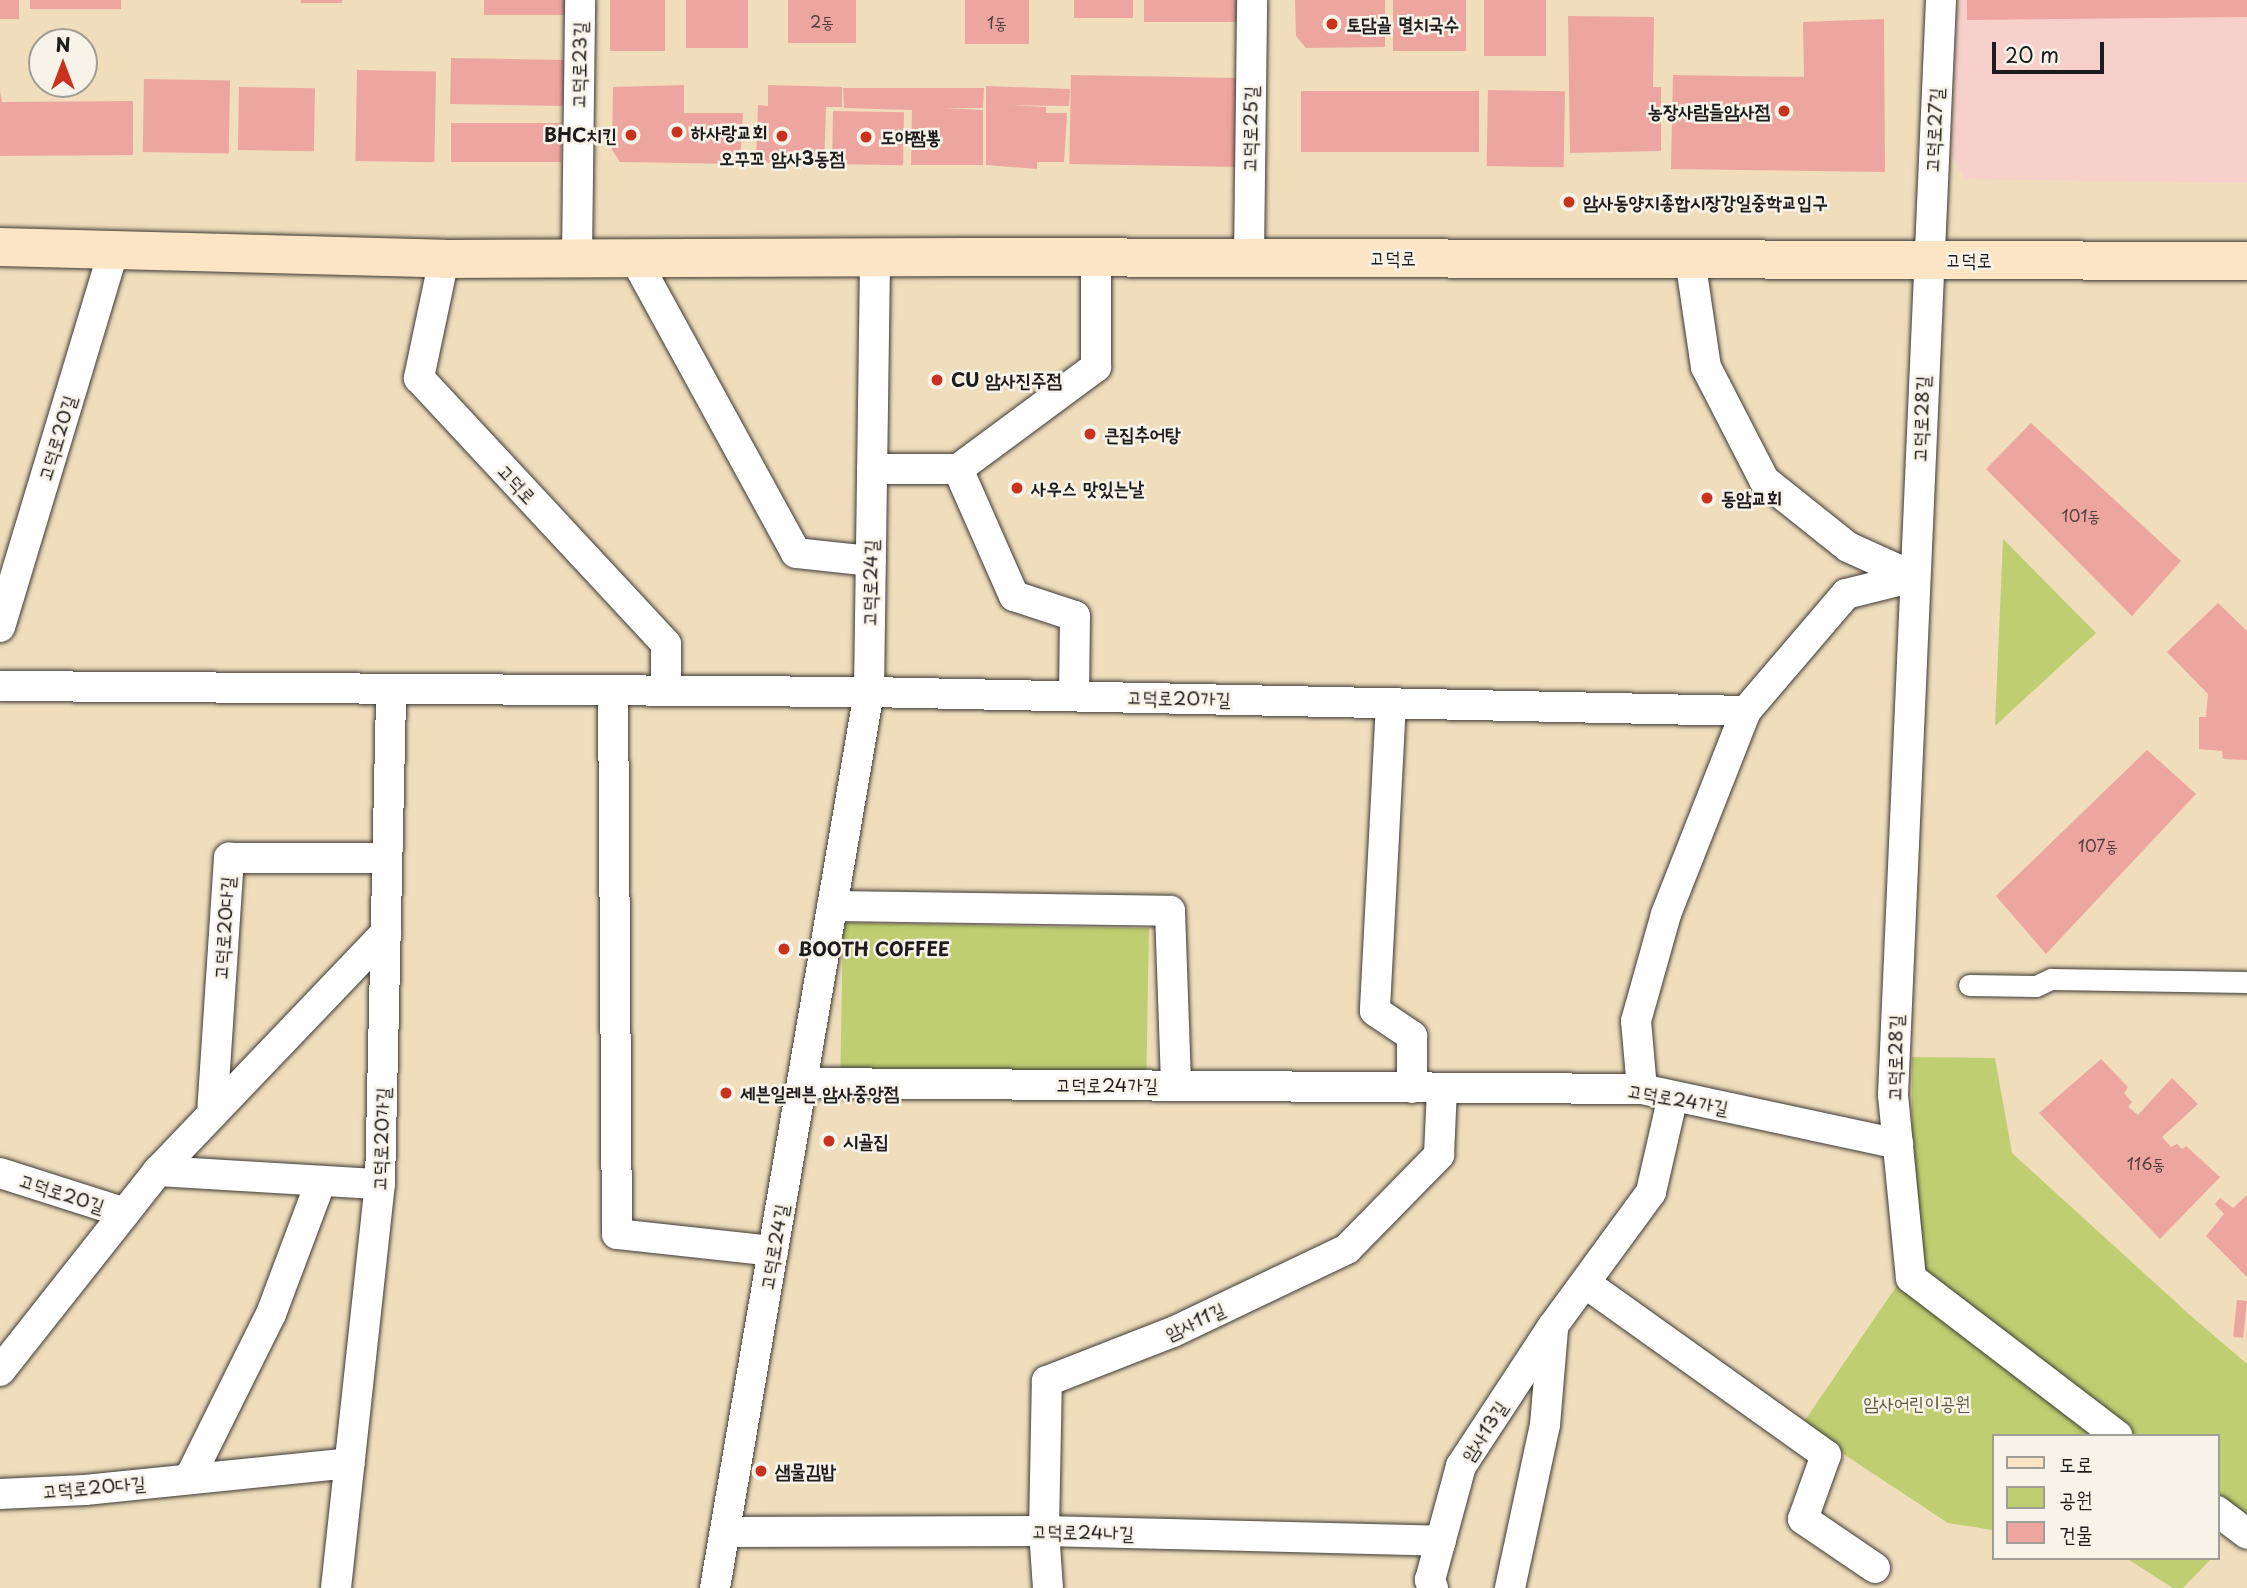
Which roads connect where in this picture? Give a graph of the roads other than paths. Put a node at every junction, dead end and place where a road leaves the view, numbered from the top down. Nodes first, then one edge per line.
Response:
1 (580, 0) edge
2 (1252, 0) edge
3 (1941, 0) edge
4 (0, 247) edge
5 (114, 250) junction
6 (577, 257) junction
7 (634, 257) junction
8 (874, 257) junction
9 (1096, 257) junction
10 (1249, 257) junction
11 (444, 259) junction
12 (1690, 259) junction
13 (1928, 260) junction
14 (2247, 261) edge
15 (872, 469) junction
16 (958, 469) junction
17 (871, 561) junction
18 (1914, 577) junction
19 (0, 626) edge
20 (0, 686) edge
21 (391, 689) junction
22 (613, 690) junction
23 (666, 691) junction
24 (869, 692) junction
25 (1074, 696) junction
26 (1391, 703) junction
27 (1746, 710) junction
28 (387, 858) junction
29 (832, 906) junction
30 (386, 933) junction
31 (2247, 982) edge
32 (1969, 985) dead end
33 (802, 1083) junction
34 (1176, 1086) junction
35 (1412, 1087) junction
36 (1442, 1087) junction
37 (1642, 1089) junction
38 (1673, 1096) junction
39 (212, 1114) junction
40 (1898, 1144) junction
41 (158, 1171) junction
42 (0, 1173) edge
43 (321, 1181) junction
44 (380, 1184) junction
45 (125, 1213) junction
46 (773, 1251) junction
47 (1585, 1283) junction
48 (1553, 1326) junction
49 (0, 1371) edge
50 (2115, 1434) edge
51 (350, 1463) junction
52 (189, 1479) junction
53 (0, 1494) edge
54 (2219, 1513) edge
55 (1044, 1531) junction
56 (725, 1532) junction
57 (2247, 1534) edge
58 (1441, 1541) junction
59 (1875, 1568) dead end
60 (336, 1588) edge
61 (715, 1588) edge
62 (1048, 1588) edge
63 (1433, 1588) edge
64 (1510, 1588) edge

1 - 6 street, 고덕로23길
2 - 10 street, 고덕로25길
3 - 13 street, 고덕로27길
4 - 5 main road, 고덕로
5 - 11 main road, 고덕로
5 - 19 street, 고덕로20길
6 - 7 main road, 고덕로
6 - 11 main road, 고덕로
7 - 8 main road, 고덕로
7 - 17 street
8 - 9 main road, 고덕로
8 - 15 street, 고덕로24길
9 - 10 main road, 고덕로
9 - 16 street
10 - 12 main road, 고덕로
11 - 23 street, 고덕로
12 - 13 main road, 고덕로
12 - 18 street
13 - 14 main road, 고덕로
13 - 18 street, 고덕로28길
15 - 16 street
15 - 17 street, 고덕로24길
16 - 25 street
17 - 24 street, 고덕로24길
18 - 27 street
18 - 40 street, 고덕로28길
20 - 21 street, 고덕로20가길
21 - 22 street, 고덕로20가길
21 - 28 street, 고덕로20가길
22 - 23 street, 고덕로20가길
22 - 46 street
23 - 24 street, 고덕로20가길
24 - 25 street, 고덕로20가길
24 - 29 street, 고덕로24길
25 - 26 street, 고덕로20가길
26 - 27 street, 고덕로20가길
26 - 35 street
27 - 37 street
28 - 30 street, 고덕로20가길
28 - 39 street, 고덕로20다길
29 - 33 street, 고덕로24길
29 - 34 street
30 - 39 street
30 - 44 street, 고덕로20가길
31 - 32 street
33 - 34 street, 고덕로24가길
33 - 46 street, 고덕로24길
34 - 35 street, 고덕로24가길
35 - 36 street, 고덕로24가길
36 - 37 street, 고덕로24가길
36 - 55 street, 암사11길
37 - 38 street, 고덕로24가길
38 - 40 street, 고덕로24가길
38 - 47 street, 암사13길
39 - 41 street
40 - 50 street, 고덕로28길
41 - 43 street
41 - 45 street
42 - 45 street, 고덕로20길
43 - 44 street
43 - 52 street
44 - 51 street, 고덕로20가길
45 - 49 street
46 - 56 street, 고덕로24길
47 - 48 street, 암사13길
47 - 59 street
48 - 58 street, 암사13길
48 - 64 street
51 - 52 street, 고덕로20다길
51 - 60 street, 고덕로20가길
52 - 53 street, 고덕로20다길
54 - 57 street
55 - 56 street, 고덕로24나길
55 - 58 street, 고덕로24나길
55 - 62 street, 암사11길
56 - 61 street, 고덕로24길
58 - 63 street, 암사13길

